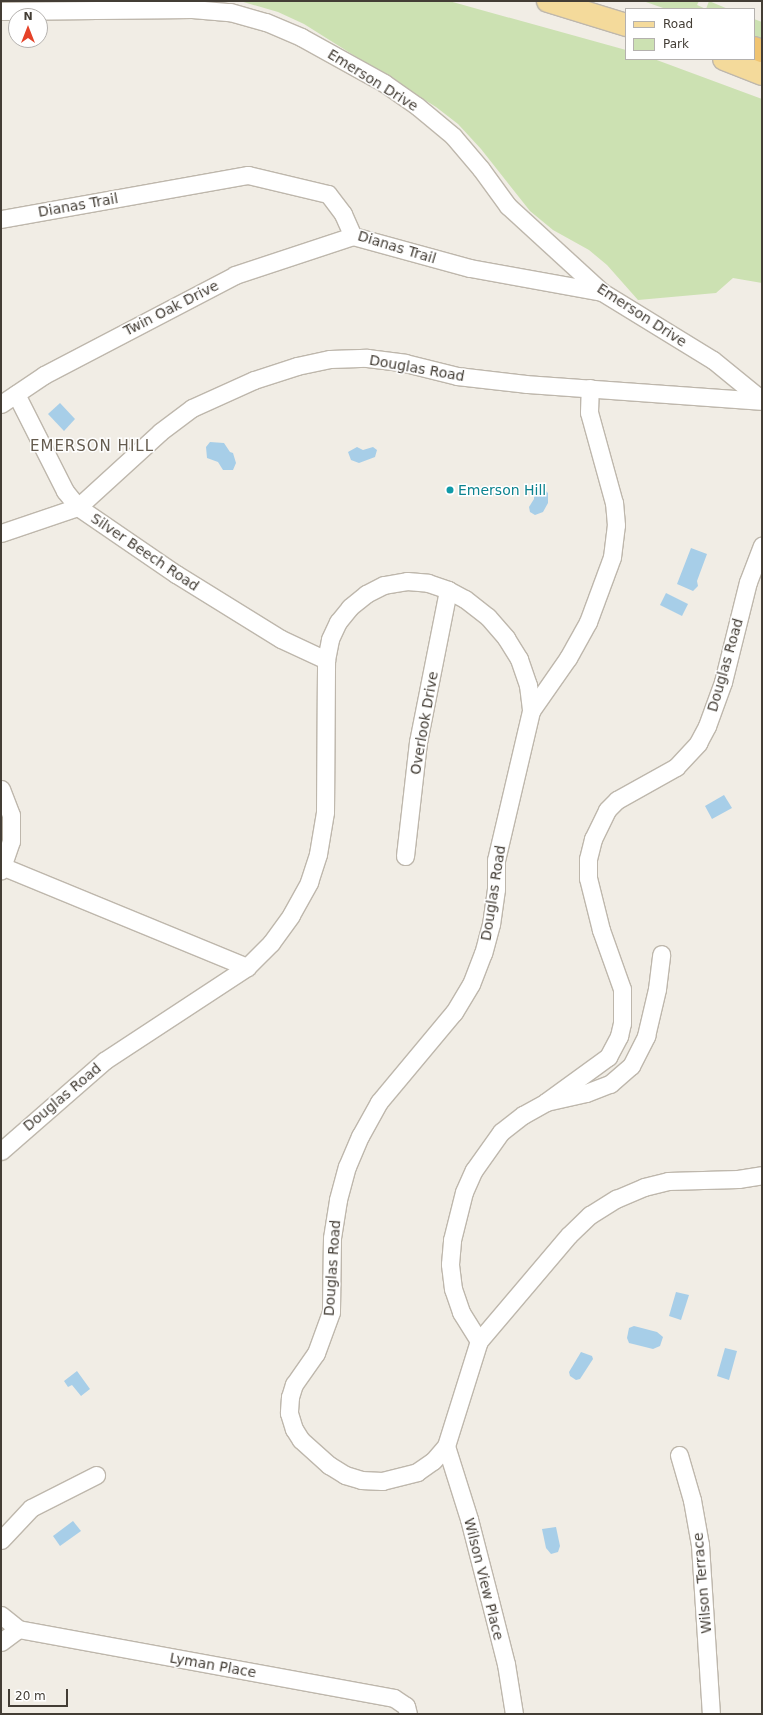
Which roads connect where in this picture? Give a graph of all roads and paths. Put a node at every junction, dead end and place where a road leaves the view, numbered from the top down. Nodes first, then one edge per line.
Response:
1 (548, 1) edge
2 (1, 11) edge
3 (625, 25) edge
4 (727, 60) edge
5 (762, 74) edge
6 (1, 219) edge
7 (353, 236) junction
8 (602, 292) junction
9 (590, 388) junction
10 (16, 394) junction
11 (762, 401) edge
12 (1, 404) edge
13 (78, 508) junction
14 (1, 533) edge
15 (762, 546) edge
16 (448, 590) junction
17 (326, 660) junction
18 (531, 711) junction
19 (1, 789) edge
20 (404, 856) dead end
21 (2, 869) edge
22 (662, 954) dead end
23 (247, 967) junction
24 (546, 1102) junction
25 (1, 1151) edge
26 (762, 1175) edge
27 (479, 1341) junction
28 (446, 1446) junction
29 (680, 1455) dead end
30 (96, 1475) dead end
31 (1, 1540) edge
32 (1, 1615) edge
33 (18, 1629) junction
34 (1, 1642) edge
35 (407, 1710) edge
36 (514, 1714) edge
37 (711, 1714) edge

1 - 3 main road
2 - 8 street, Emerson Drive
4 - 5 main road
6 - 7 street, Dianas Trail
7 - 8 street, Dianas Trail
7 - 10 street, Twin Oak Drive
8 - 11 street, Emerson Drive
9 - 11 street, Douglas Road
9 - 13 street, Douglas Road
9 - 18 street
10 - 12 street, Twin Oak Drive
10 - 13 street, Silver Beech Road
13 - 14 street, Douglas Road
13 - 17 street, Silver Beech Road
15 - 24 street, Douglas Road
16 - 17 street, Douglas Road
16 - 18 street, Douglas Road
16 - 20 street, Overlook Drive
17 - 23 street, Douglas Road
18 - 28 street, Douglas Road
19 - 21 street
21 - 23 street
22 - 24 street, Douglas Road
23 - 25 street, Douglas Road
24 - 27 street, Douglas Road
26 - 27 street, Douglas Road
27 - 28 street, Douglas Road
28 - 36 street, Wilson View Place
29 - 37 street, Wilson Terrace
30 - 31 street
32 - 33 street, Lyman Place
33 - 34 street
33 - 35 street, Lyman Place

